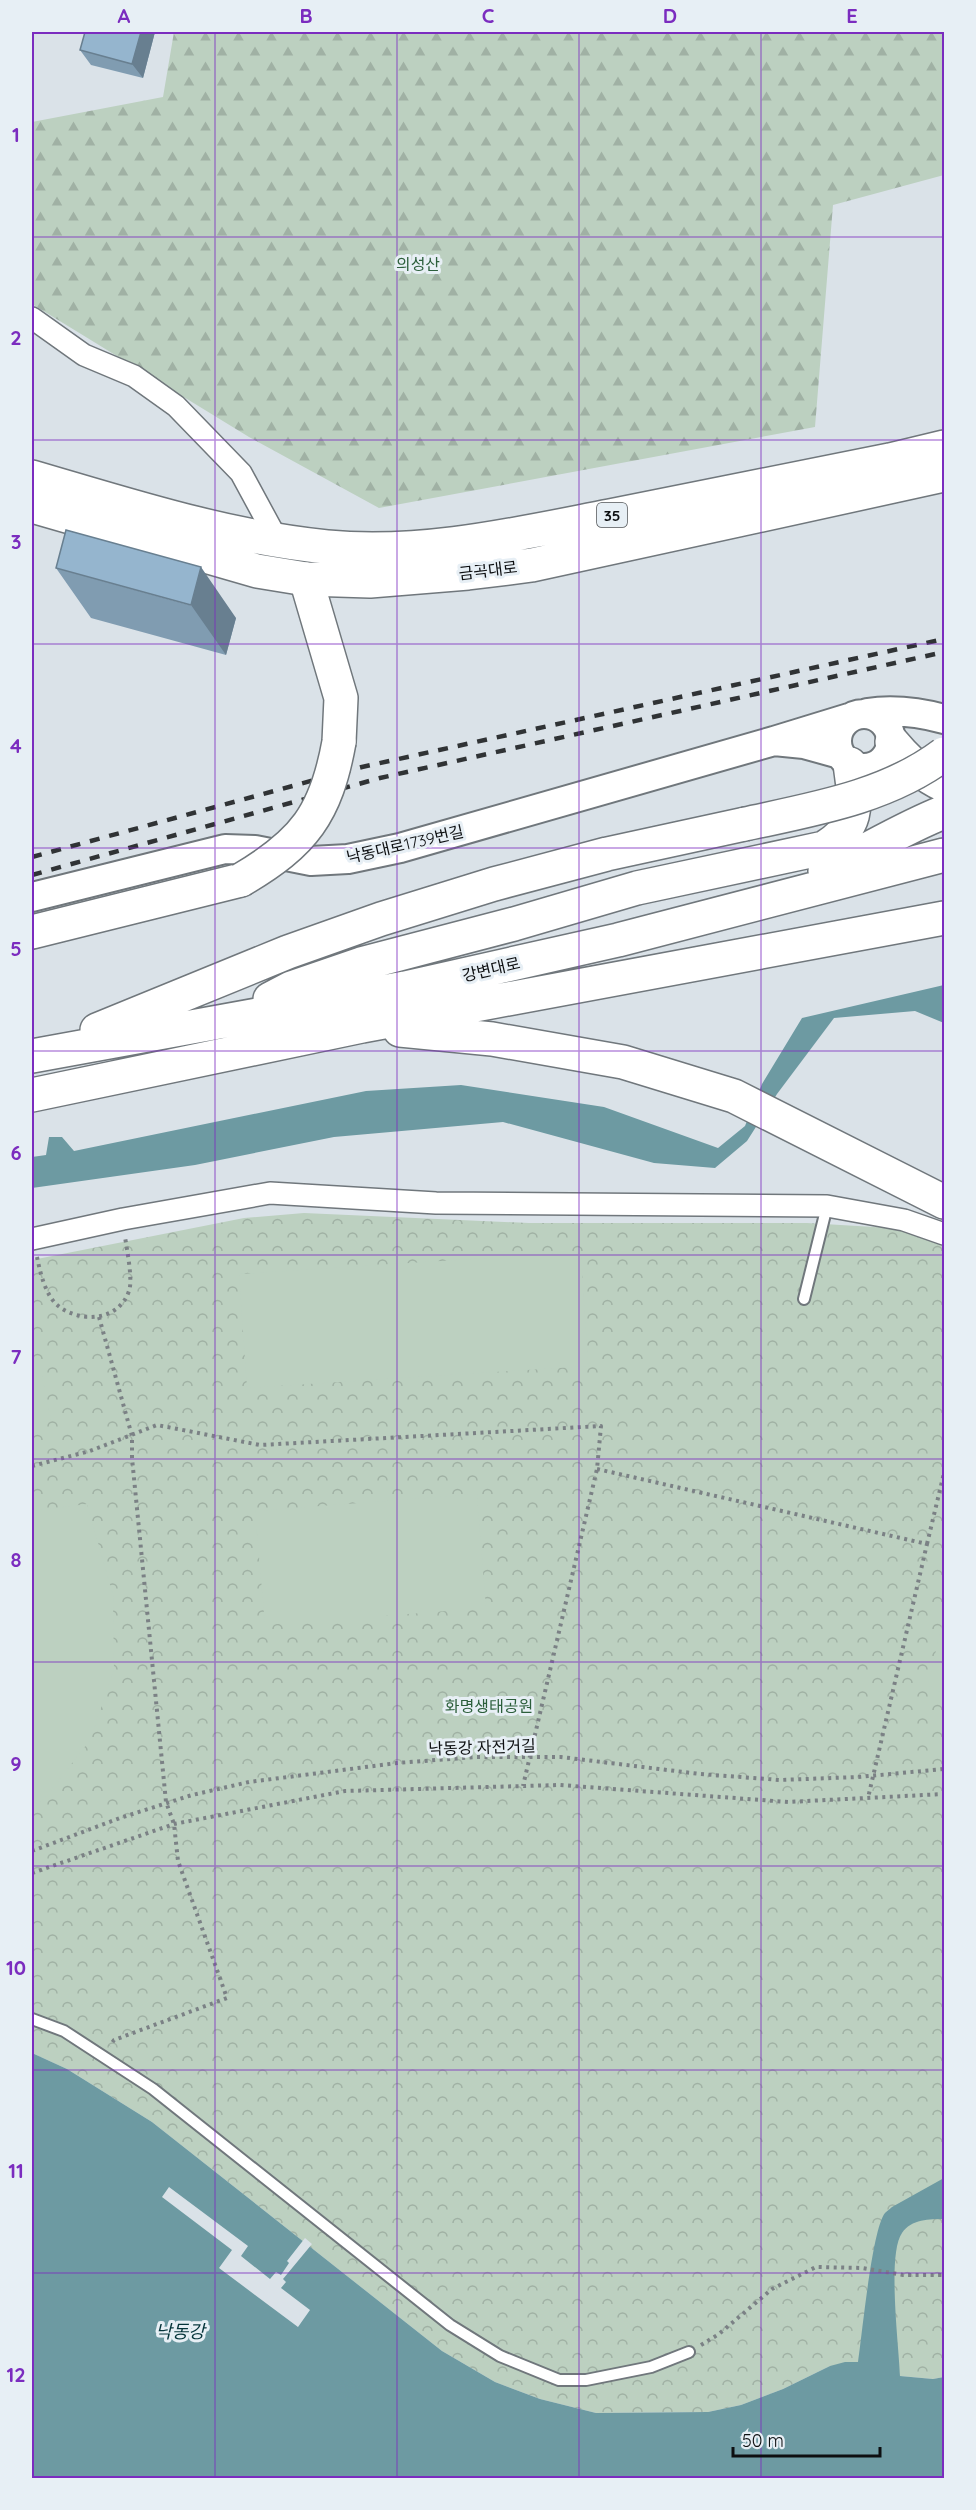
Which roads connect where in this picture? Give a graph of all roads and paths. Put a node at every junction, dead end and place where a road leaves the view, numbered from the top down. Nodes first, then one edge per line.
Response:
1 (32, 318) edge
2 (945, 447) edge
3 (945, 474) edge
4 (32, 477) edge
5 (32, 506) edge
6 (275, 540) junction
7 (306, 579) junction
8 (858, 716) junction
9 (945, 719) edge
10 (945, 724) edge
11 (892, 740) junction
12 (774, 741) junction
13 (945, 754) edge
14 (845, 759) junction
15 (945, 785) edge
16 (945, 812) edge
17 (945, 855) edge
18 (32, 897) edge
19 (744, 909) junction
20 (945, 918) edge
21 (32, 932) edge
22 (224, 1021) junction
23 (362, 1026) junction
24 (42, 1053) edge
25 (32, 1095) edge
26 (945, 1202) edge
27 (827, 1206) junction
28 (123, 1219) junction
29 (945, 1234) edge
30 (32, 1239) edge
31 (804, 1299) dead end
32 (99, 1317) junction
33 (132, 1436) junction
34 (32, 1466) edge
35 (597, 1469) junction
36 (945, 1473) edge
37 (927, 1544) junction
38 (529, 1757) junction
39 (945, 1769) edge
40 (873, 1776) junction
41 (523, 1786) junction
42 (945, 1794) edge
43 (868, 1798) junction
44 (166, 1802) junction
45 (174, 1824) junction
46 (32, 1851) edge
47 (32, 1873) edge
48 (32, 2019) edge
49 (102, 2056) junction
50 (945, 2275) edge
51 (689, 2352) joint

1 - 6 street
2 - 6 main road, 금곡대로 / 35
3 - 7 main road, 금곡대로 / 35
4 - 6 main road, 금곡대로 / 35
5 - 7 main road, 금곡대로 / 35
6 - 7 street
7 - 21 main road, bridge
8 - 9 street, 낙동대로1739번길
8 - 11 street
8 - 12 street, 낙동대로1739번길
8 - 14 street
10 - 11 street
11 - 14 street
11 - 15 main road
12 - 14 street
12 - 18 street, 낙동대로1739번길
13 - 24 main road, bridge
14 - 22 main road
16 - 19 main road
17 - 19 main road, 강변대로
19 - 22 main road, 강변대로
20 - 23 main road, 강변대로
22 - 24 main road, 강변대로
23 - 25 main road, 강변대로
23 - 26 main road
27 - 28 street
27 - 29 street
27 - 31 lane
28 - 30 street
28 - 32 path
30 - 32 path
32 - 33 path
33 - 34 path
33 - 35 path
33 - 44 path
35 - 37 path
35 - 38 path
36 - 37 path
37 - 40 path
38 - 40 path, 낙동강 자전거길
38 - 41 path
38 - 44 path, 낙동강 자전거길
39 - 40 path, 낙동강 자전거길
40 - 43 path
41 - 43 path
41 - 45 path
42 - 43 path
44 - 45 path
44 - 46 path, 낙동강 자전거길
45 - 47 path
45 - 49 path
48 - 49 lane
49 - 51 lane
50 - 51 path

